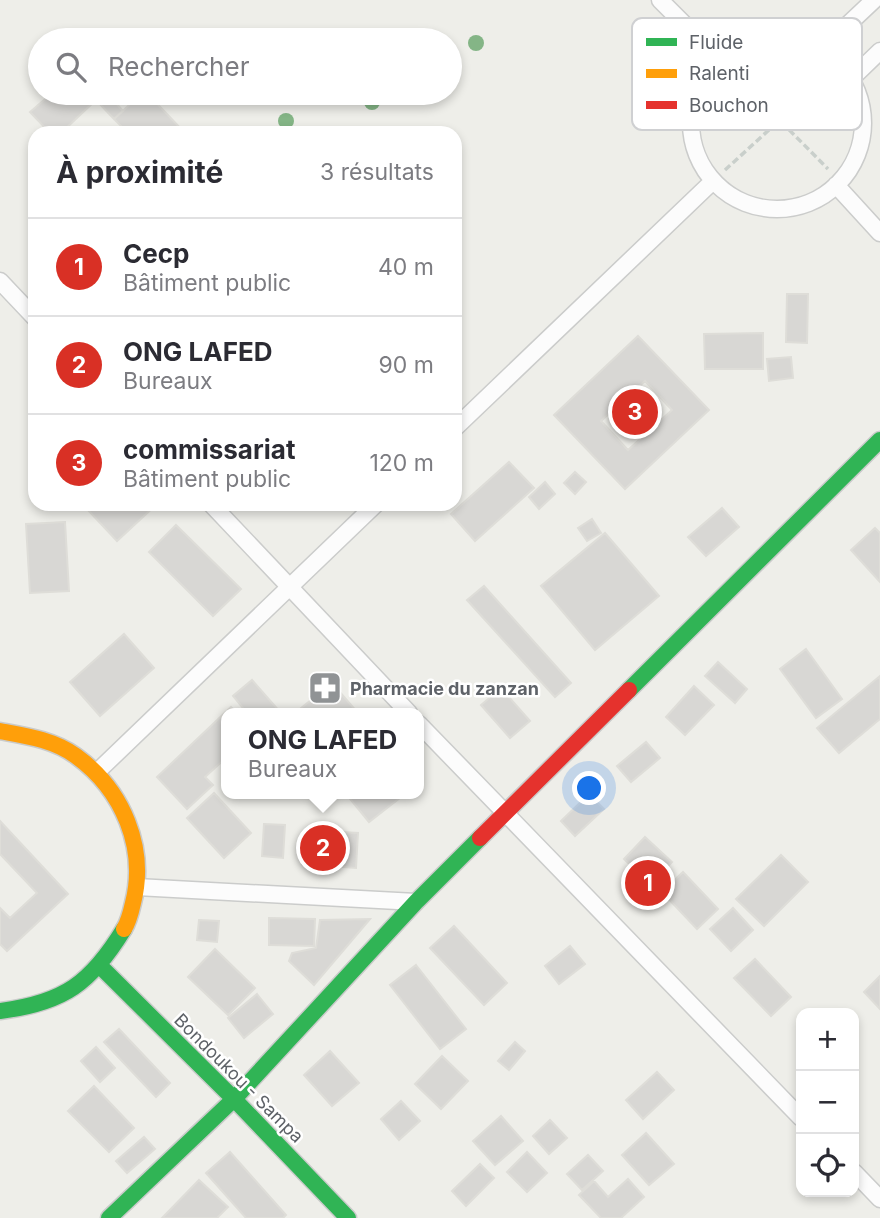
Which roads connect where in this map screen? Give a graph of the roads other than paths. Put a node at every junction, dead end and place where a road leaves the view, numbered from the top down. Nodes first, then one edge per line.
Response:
1 (660, 0) edge
2 (874, 0) edge
3 (678, 18) edge
4 (855, 18) edge
5 (880, 51) edge
6 (862, 68) edge
7 (862, 116) edge
8 (691, 130) edge
9 (713, 181) junction
10 (836, 185) junction
11 (880, 233) edge
12 (0, 281) edge
13 (28, 311) edge
14 (462, 421) edge
15 (880, 440) edge
16 (218, 511) edge
17 (369, 511) edge
18 (289, 587) junction
19 (404, 708) edge
20 (424, 729) edge
21 (0, 731) edge
22 (97, 772) junction
23 (504, 813) junction
24 (137, 887) junction
25 (416, 902) junction
26 (100, 966) junction
27 (0, 1011) edge
28 (234, 1099) junction
29 (796, 1113) edge
30 (859, 1177) edge
31 (880, 1199) edge
32 (109, 1218) edge
33 (348, 1218) edge

1 - 3 street
2 - 4 street
5 - 6 street
7 - 10 street
8 - 9 street
9 - 10 street
9 - 14 street
10 - 11 street
12 - 13 street
15 - 23 street
16 - 18 street
17 - 18 street
18 - 19 street
18 - 22 street
20 - 23 street
21 - 22 street
22 - 24 street
23 - 25 street
23 - 29 street
24 - 25 street
24 - 26 street
25 - 28 street
26 - 27 street
26 - 28 street, Bondoukou - Sampa
28 - 32 street
28 - 33 street, Bondoukou - Sampa
30 - 31 street

